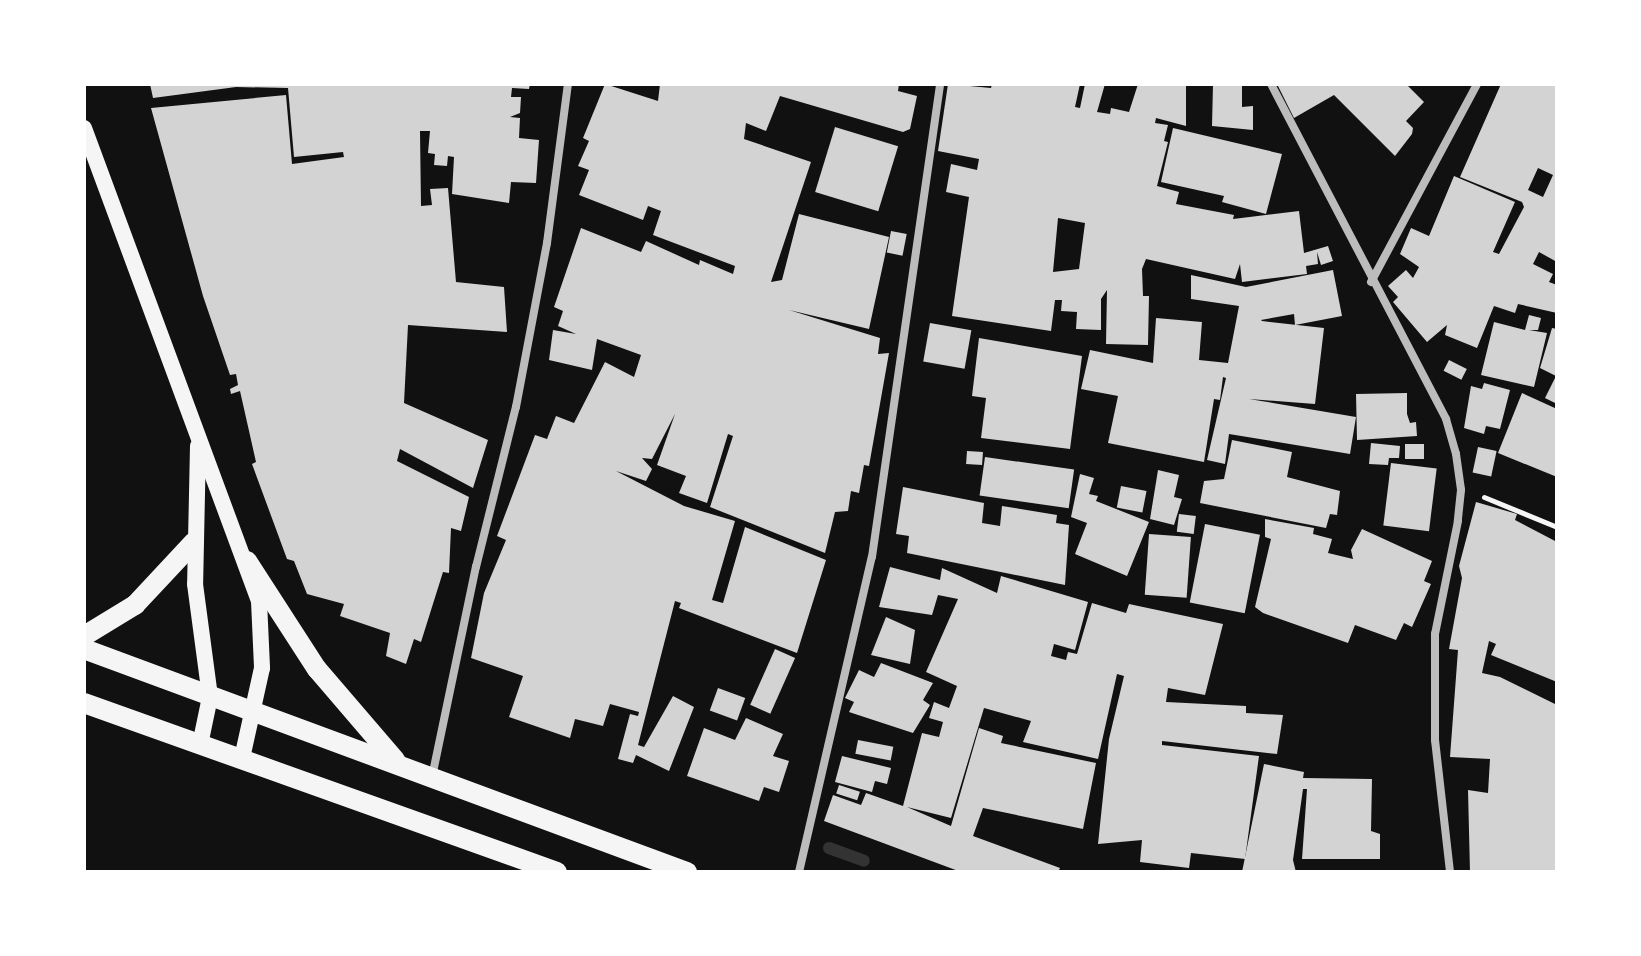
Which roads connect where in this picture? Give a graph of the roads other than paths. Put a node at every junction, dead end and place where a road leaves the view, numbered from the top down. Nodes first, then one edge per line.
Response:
1 (568, 84) edge
2 (940, 84) edge
3 (1271, 84) edge
4 (1477, 84) edge
5 (84, 128) edge
6 (1371, 282) junction
7 (198, 440) junction
8 (194, 542) junction
9 (247, 561) junction
10 (84, 636) edge
11 (84, 649) edge
12 (210, 697) junction
13 (84, 703) edge
14 (254, 711) junction
15 (200, 745) junction
16 (242, 758) junction
17 (398, 763) junction
18 (432, 777) junction
19 (557, 872) edge
20 (687, 872) edge
21 (799, 872) edge
22 (1450, 872) edge

1 - 18 street
2 - 21 street
3 - 6 street
4 - 6 street
5 - 7 main road
6 - 22 street
7 - 8 main road
7 - 9 main road
8 - 10 main road
8 - 12 main road
9 - 14 main road
9 - 17 main road
11 - 12 main road
12 - 14 main road
12 - 15 main road
13 - 15 main road
14 - 16 main road
14 - 17 main road
15 - 16 main road
16 - 19 main road
17 - 18 main road
18 - 20 main road

